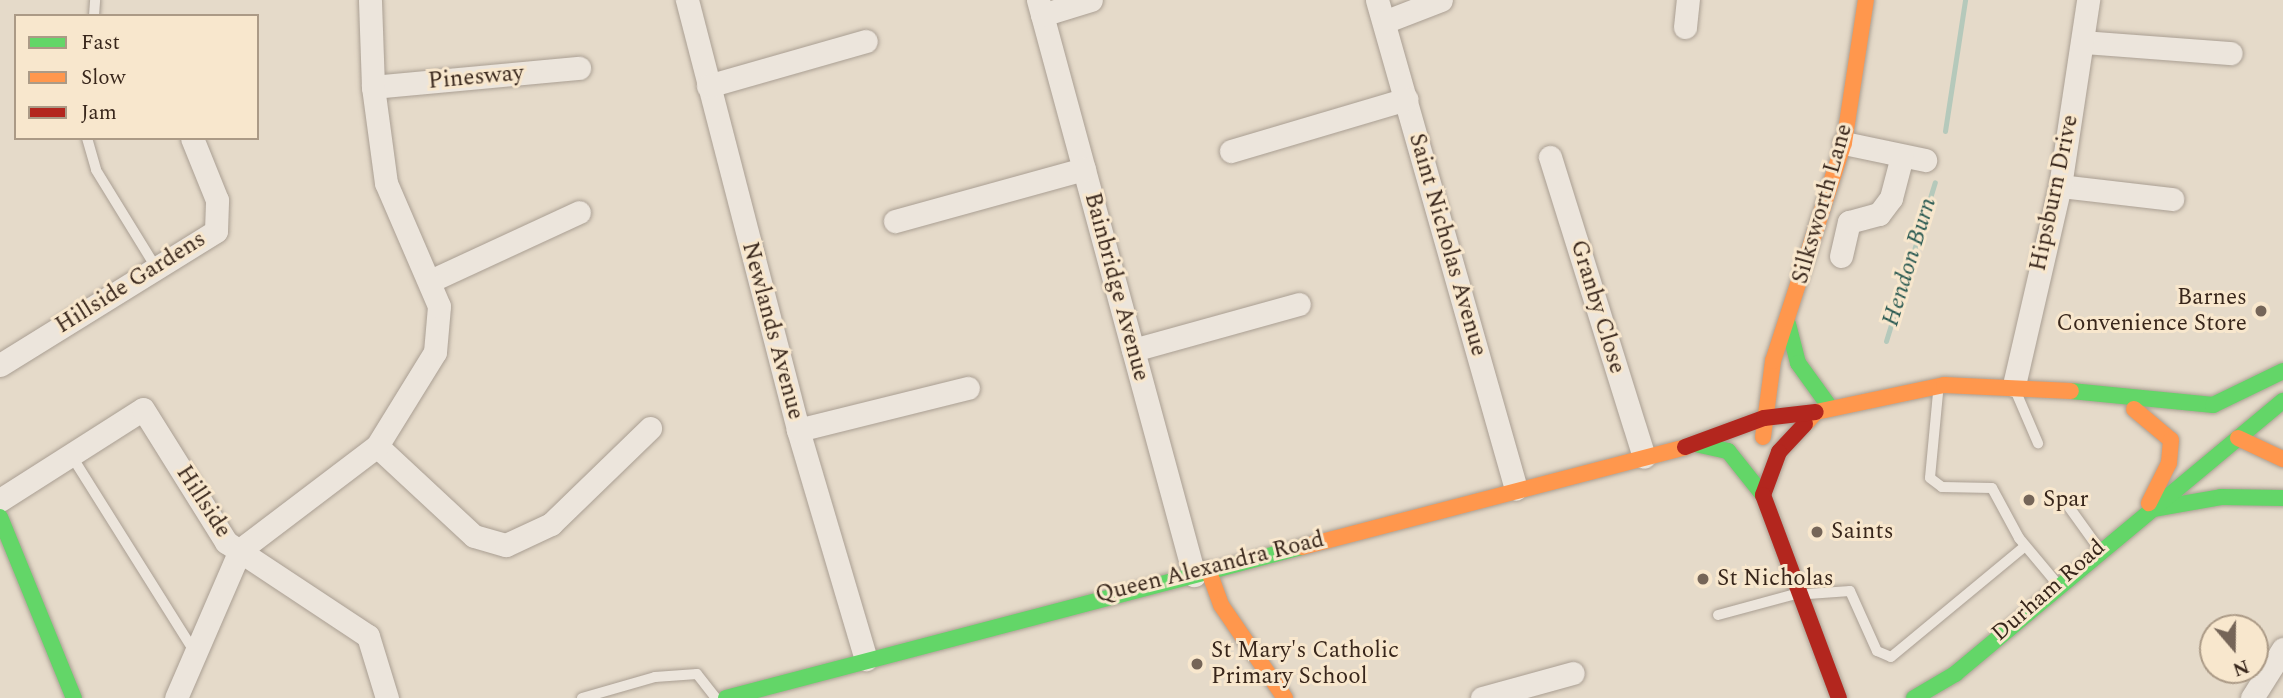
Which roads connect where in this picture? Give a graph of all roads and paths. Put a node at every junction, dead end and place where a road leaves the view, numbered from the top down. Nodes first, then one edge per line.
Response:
1 (370, 0) edge
2 (687, 0) edge
3 (1091, 0) edge
4 (1377, 0) edge
5 (1441, 0) edge
6 (1688, 0) edge
7 (1866, 0) edge
8 (2088, 0) edge
9 (1040, 7) edge
10 (1384, 22) junction
11 (1685, 27) dead end
12 (866, 41) dead end
13 (2083, 42) junction
14 (2231, 53) dead end
15 (579, 68) dead end
16 (708, 86) junction
17 (373, 87) junction
18 (1406, 100) junction
19 (88, 140) edge
20 (193, 140) edge
21 (1844, 143) junction
22 (1231, 151) dead end
23 (1550, 157) dead end
24 (1084, 169) junction
25 (2060, 186) junction
26 (2172, 199) dead end
27 (579, 212) dead end
28 (895, 221) dead end
29 (1841, 256) dead end
30 (155, 266) junction
31 (430, 281) junction
32 (1299, 304) dead end
33 (1787, 324) junction
34 (1133, 350) junction
35 (0, 365) edge
36 (2283, 371) edge
37 (2014, 385) junction
38 (1939, 386) junction
39 (968, 388) dead end
40 (2094, 395) junction
41 (2283, 401) edge
42 (1823, 409) junction
43 (2134, 409) junction
44 (1764, 418) junction
45 (2175, 421) dead end
46 (650, 428) dead end
47 (799, 430) junction
48 (2214, 432) dead end
49 (2238, 438) junction
50 (2038, 443) dead end
51 (1695, 444) junction
52 (377, 446) junction
53 (71, 455) junction
54 (1644, 457) junction
55 (2283, 459) edge
56 (1764, 488) junction
57 (1516, 489) junction
58 (2283, 498) edge
59 (0, 500) edge
60 (2069, 507) dead end
61 (2145, 511) junction
62 (0, 517) edge
63 (2025, 546) junction
64 (2099, 548) junction
65 (240, 550) junction
66 (1201, 572) junction
67 (2057, 583) junction
68 (1797, 594) junction
69 (1718, 615) dead end
70 (2283, 649) edge
71 (194, 651) junction
72 (866, 659) junction
73 (1573, 673) dead end
74 (1955, 674) junction
75 (1837, 681) junction
76 (1857, 696) edge
77 (74, 698) edge
78 (176, 698) edge
79 (387, 698) edge
80 (582, 698) edge
81 (716, 698) edge
82 (726, 698) edge
83 (1286, 698) edge
84 (1482, 698) edge
85 (1839, 698) edge
86 (1914, 698) edge
87 (1936, 698) edge
88 (2252, 698) edge

1 - 17 street
2 - 16 street, Newlands Avenue
3 - 9 street
4 - 10 street, Saint Nicholas Avenue
5 - 10 street
6 - 11 street
7 - 21 main road, Silksworth Lane
8 - 13 street, Hipsburn Drive
9 - 24 street, Bainbridge Avenue
10 - 18 street, Saint Nicholas Avenue
12 - 16 street
13 - 14 street
13 - 25 street, Hipsburn Drive
15 - 17 street, Pinesway
16 - 47 street, Newlands Avenue
17 - 31 street
18 - 22 street
18 - 57 street, Saint Nicholas Avenue
19 - 30 lane
20 - 30 street, Hillside Gardens
21 - 29 street
21 - 33 main road, Silksworth Lane
23 - 54 street, Granby Close
24 - 28 street
24 - 34 street, Bainbridge Avenue
25 - 26 street
25 - 37 street, Hipsburn Drive
27 - 31 street
30 - 35 street, Hillside Gardens
31 - 52 street
32 - 34 street
33 - 42 main road
33 - 44 main road, Silksworth Lane
34 - 66 street, Bainbridge Avenue
36 - 40 main road, Durham Road
37 - 38 main road, Durham Road
37 - 40 main road, Durham Road
37 - 50 lane
38 - 42 main road, Durham Road
38 - 63 lane
39 - 47 street
40 - 43 main road, Durham Road
41 - 49 main road, Durham Road
42 - 44 main road, Queen Alexandra Road
42 - 56 main road
43 - 45 main road, Durham Road
43 - 61 main road, Durham Road
44 - 51 main road, Queen Alexandra Road
44 - 56 main road, Silksworth Lane
46 - 52 street
47 - 72 street, Newlands Avenue
48 - 49 main road
49 - 55 main road
49 - 61 main road, Durham Road
51 - 54 main road, Queen Alexandra Road
51 - 56 main road, Queen Alexandra Road
52 - 65 street
53 - 59 street, Hillside
53 - 65 street, Hillside
53 - 71 lane
54 - 57 main road, Queen Alexandra Road
56 - 68 main road
57 - 66 main road, Queen Alexandra Road
58 - 61 main road
60 - 64 lane
61 - 64 main road, Durham Road
62 - 77 main road
63 - 67 lane
63 - 68 lane
64 - 67 main road, Durham Road
65 - 71 street
65 - 79 street, Hillside
66 - 72 main road, Queen Alexandra Road
66 - 83 main road
67 - 74 main road, Durham Road
68 - 69 lane
68 - 75 main road
70 - 88 street
71 - 78 street
72 - 82 main road, Queen Alexandra Road
73 - 84 street
74 - 86 main road, Durham Road
74 - 87 main road, Durham Road
75 - 76 main road
75 - 85 main road
80 - 81 lane

